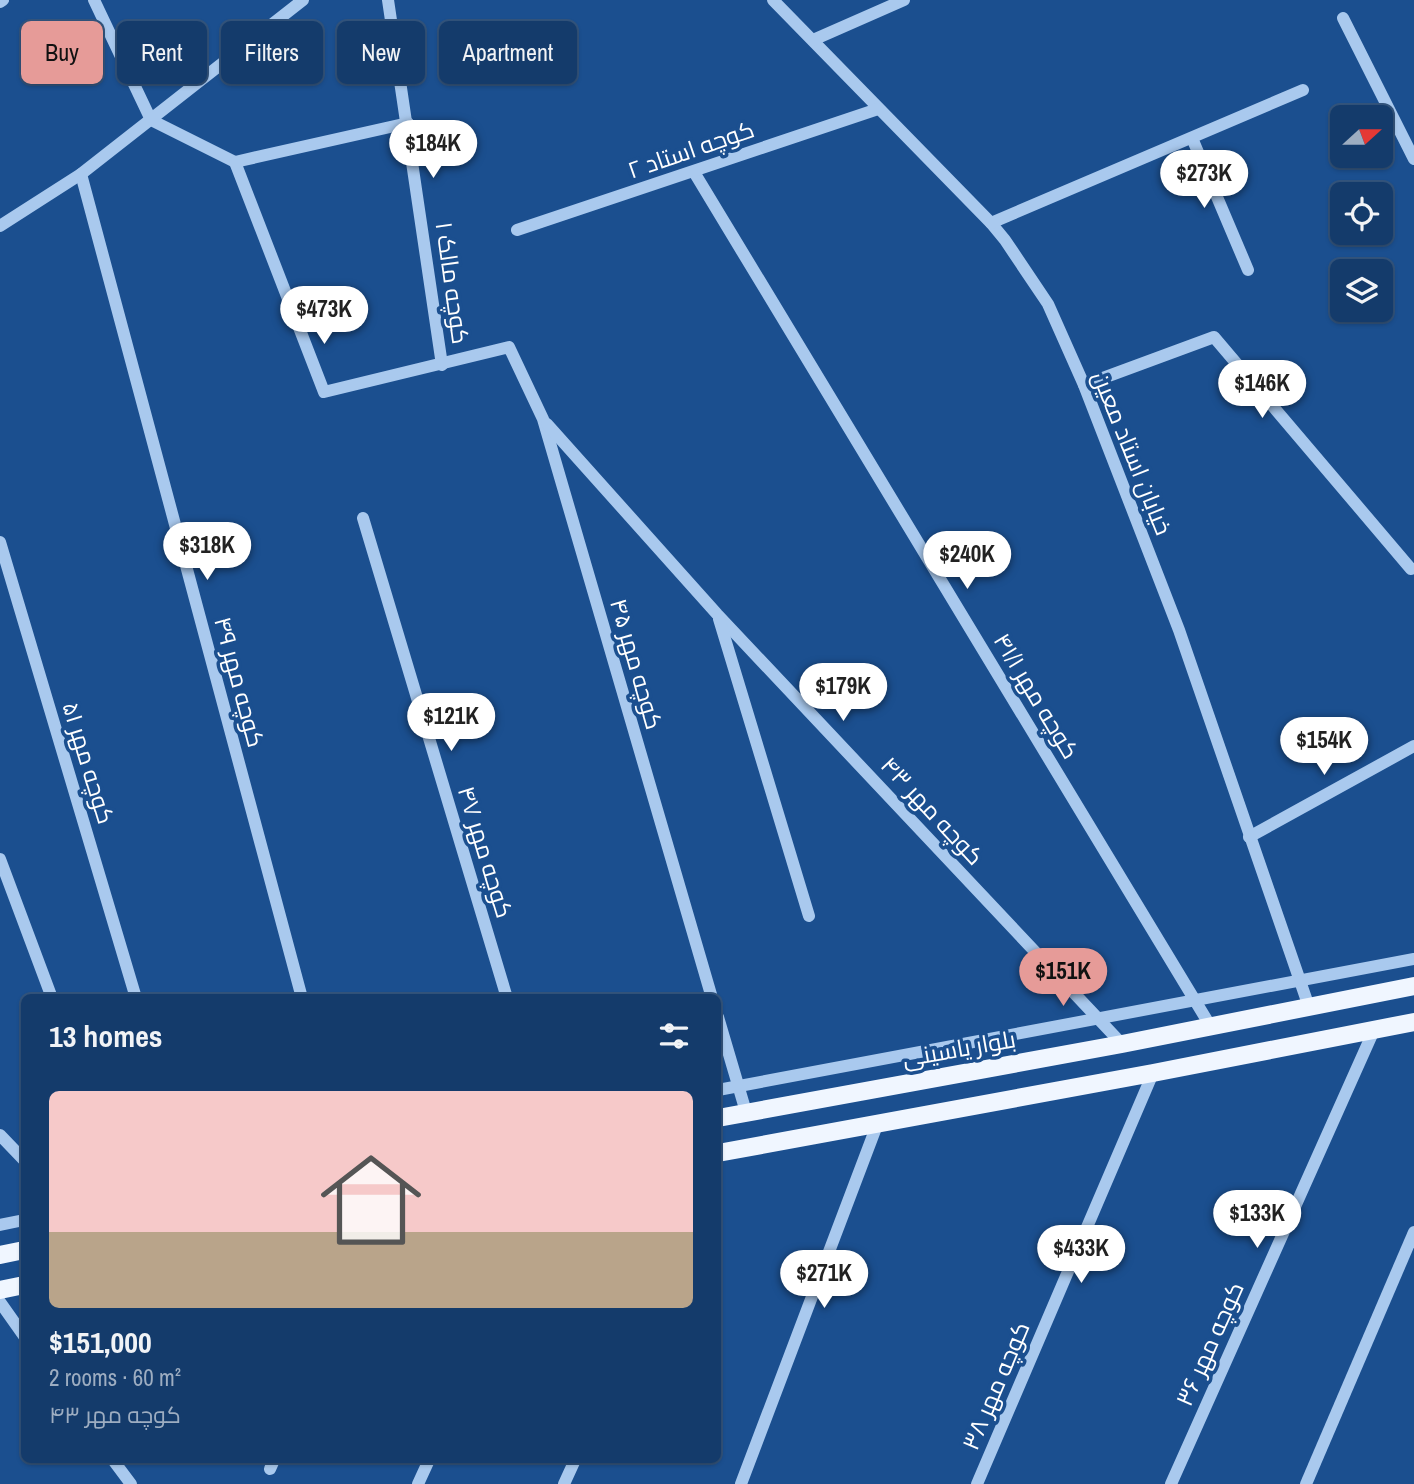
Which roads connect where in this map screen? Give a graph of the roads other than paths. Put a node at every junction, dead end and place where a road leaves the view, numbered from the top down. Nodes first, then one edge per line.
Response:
1 (94, 0) edge
2 (303, 0) edge
3 (388, 0) edge
4 (774, 0) edge
5 (904, 0) edge
6 (1343, 18) dead end
7 (813, 40) junction
8 (1303, 90) dead end
9 (878, 109) junction
10 (151, 120) junction
11 (408, 123) junction
12 (1192, 138) junction
13 (1414, 159) edge
14 (235, 162) junction
15 (694, 172) junction
16 (81, 174) junction
17 (991, 223) junction
18 (0, 226) edge
19 (517, 230) dead end
20 (1248, 270) dead end
21 (442, 365) junction
22 (1084, 385) junction
23 (543, 419) junction
24 (363, 518) dead end
25 (1, 546) edge
26 (1411, 569) dead end
27 (717, 614) junction
28 (1414, 746) edge
29 (1249, 837) junction
30 (0, 859) edge
31 (809, 916) dead end
32 (1414, 959) edge
33 (1300, 981) junction
34 (1414, 986) edge
35 (51, 994) edge
36 (135, 994) edge
37 (301, 994) edge
38 (506, 994) edge
39 (711, 994) edge
40 (1195, 1000) junction
41 (1309, 1007) junction
42 (1098, 1018) junction
43 (1414, 1022) edge
44 (721, 1027) edge
45 (1211, 1027) junction
46 (1374, 1030) junction
47 (1122, 1044) junction
48 (1153, 1073) junction
49 (738, 1086) junction
50 (721, 1089) edge
51 (746, 1112) junction
52 (721, 1117) edge
53 (877, 1125) junction
54 (0, 1135) edge
55 (721, 1152) edge
56 (21, 1157) edge
57 (21, 1221) edge
58 (0, 1225) edge
59 (1414, 1232) edge
60 (21, 1251) edge
61 (0, 1255) edge
62 (21, 1286) edge
63 (0, 1290) edge
64 (0, 1302) edge
65 (21, 1332) edge
66 (115, 1463) edge
67 (428, 1463) edge
68 (574, 1463) edge
69 (131, 1484) edge
70 (418, 1484) edge
71 (564, 1484) edge
72 (741, 1484) edge
73 (977, 1484) edge
74 (1171, 1484) edge
75 (1306, 1484) edge

1 - 10 street
2 - 10 street
3 - 11 street, کوچه مالک ۱
4 - 7 street, خیابان استاد معین
5 - 7 street
6 - 13 street
7 - 9 street, خیابان استاد معین
8 - 12 street
9 - 15 street, کوچه استاد ۲
9 - 17 street, خیابان استاد معین
10 - 14 street
10 - 16 street
11 - 14 street
11 - 21 street, کوچه مالک ۱
12 - 17 street
12 - 20 street
14 - 21 street
15 - 19 street, کوچه استاد ۲
15 - 40 street, کوچه مهر ۴۱/۱
16 - 18 street
16 - 37 street, کوچه مهر ۴۹
17 - 22 street, خیابان استاد معین
21 - 23 street, کوچه مهر ۴۵
22 - 26 street
22 - 29 street, خیابان استاد معین
23 - 27 street, کوچه مهر ۴۳
23 - 39 street, کوچه مهر ۴۵
24 - 38 street, کوچه مهر ۴۷
25 - 36 street, کوچه مهر ۵۱
27 - 31 street
27 - 42 street, کوچه مهر ۴۳
28 - 29 street
29 - 33 street, خیابان استاد معین
30 - 35 street
32 - 33 street
33 - 40 street
33 - 41 street, خیابان استاد معین
34 - 41 main road, بلوار یاسینی
40 - 42 street
40 - 45 street, کوچه مهر ۴۱/۱
41 - 45 main road, بلوار یاسینی
42 - 47 street, کوچه مهر ۴۳
42 - 49 street
43 - 46 main road
44 - 49 street
45 - 47 main road, بلوار یاسینی
46 - 48 main road
46 - 74 street, کوچه مهر ۳۶
47 - 51 main road, بلوار یاسینی
48 - 53 main road
48 - 73 street, کوچه مهر ۳۸
49 - 50 street
49 - 51 street
51 - 52 main road, بلوار یاسینی
53 - 55 main road
53 - 72 street
54 - 56 street
57 - 58 street
59 - 75 street
60 - 61 main road
62 - 63 main road
64 - 65 street
66 - 69 street
67 - 70 street
68 - 71 street

